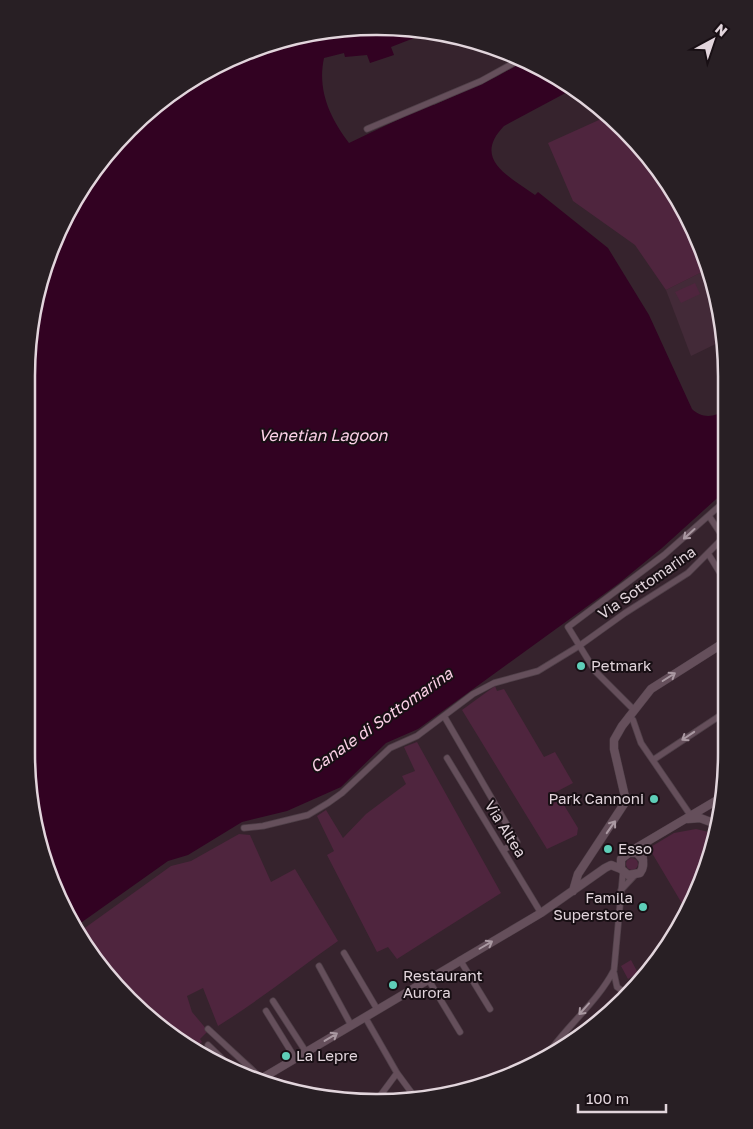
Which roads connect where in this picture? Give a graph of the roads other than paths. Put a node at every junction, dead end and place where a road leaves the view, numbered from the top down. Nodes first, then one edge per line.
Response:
1 (514, 64) edge
2 (367, 129) dead end
3 (718, 508) edge
4 (709, 516) junction
5 (718, 528) edge
6 (718, 545) edge
7 (709, 555) junction
8 (718, 570) edge
9 (579, 646) junction
10 (718, 646) edge
11 (631, 712) junction
12 (444, 716) junction
13 (718, 717) edge
14 (447, 758) dead end
15 (653, 760) junction
16 (714, 803) edge
17 (711, 805) junction
18 (688, 817) junction
19 (711, 819) edge
20 (710, 822) edge
21 (244, 828) dead end
22 (650, 840) junction
23 (503, 850) junction
24 (626, 854) junction
25 (643, 860) junction
26 (622, 870) junction
27 (634, 876) junction
28 (620, 890) junction
29 (573, 892) junction
30 (542, 913) junction
31 (344, 953) dead end
32 (460, 960) junction
33 (319, 966) dead end
34 (614, 970) junction
35 (428, 979) junction
36 (622, 990) edge
37 (273, 1001) dead end
38 (377, 1009) junction
39 (490, 1009) dead end
40 (266, 1012) dead end
41 (364, 1017) junction
42 (351, 1025) junction
43 (208, 1029) dead end
44 (460, 1032) dead end
45 (556, 1043) edge
46 (208, 1045) dead end
47 (306, 1052) junction
48 (219, 1055) edge
49 (295, 1058) junction
50 (250, 1070) edge
51 (397, 1073) junction
52 (266, 1076) edge
53 (411, 1092) edge
54 (382, 1094) edge

1 - 2 street
3 - 4 street
4 - 5 street
4 -> 9 street
6 - 7 street, Via Sottomarina
7 - 8 street
7 - 9 street, Via Sottomarina
9 - 11 street
9 - 12 street, Via Sottomarina
11 -> 10 street
11 - 15 street
29 -> 11 street
12 - 21 street, Via Sottomarina
12 - 23 street
13 -> 15 street
14 - 23 street, Via Altea
15 - 18 street
16 - 17 street
17 - 18 street
17 - 19 street
18 - 20 street
18 - 22 street
22 - 24 street
22 - 25 street
23 - 30 street, Via Altea
24 - 25 street
24 - 26 street
25 - 27 street
26 - 27 street
26 - 28 street
26 - 29 street
27 - 28 street
28 - 34 street
29 - 30 street
32 -> 30 street
31 - 38 street
32 - 35 street
32 - 39 street
33 - 42 street
34 - 36 street
34 -> 45 street
35 - 38 street
35 - 44 street
37 - 47 street
38 - 41 street
40 - 49 street
41 - 42 street
41 - 51 street
47 -> 42 street
43 - 50 street
46 - 48 street
47 - 49 street
49 - 52 street
51 - 53 street
51 - 54 street

